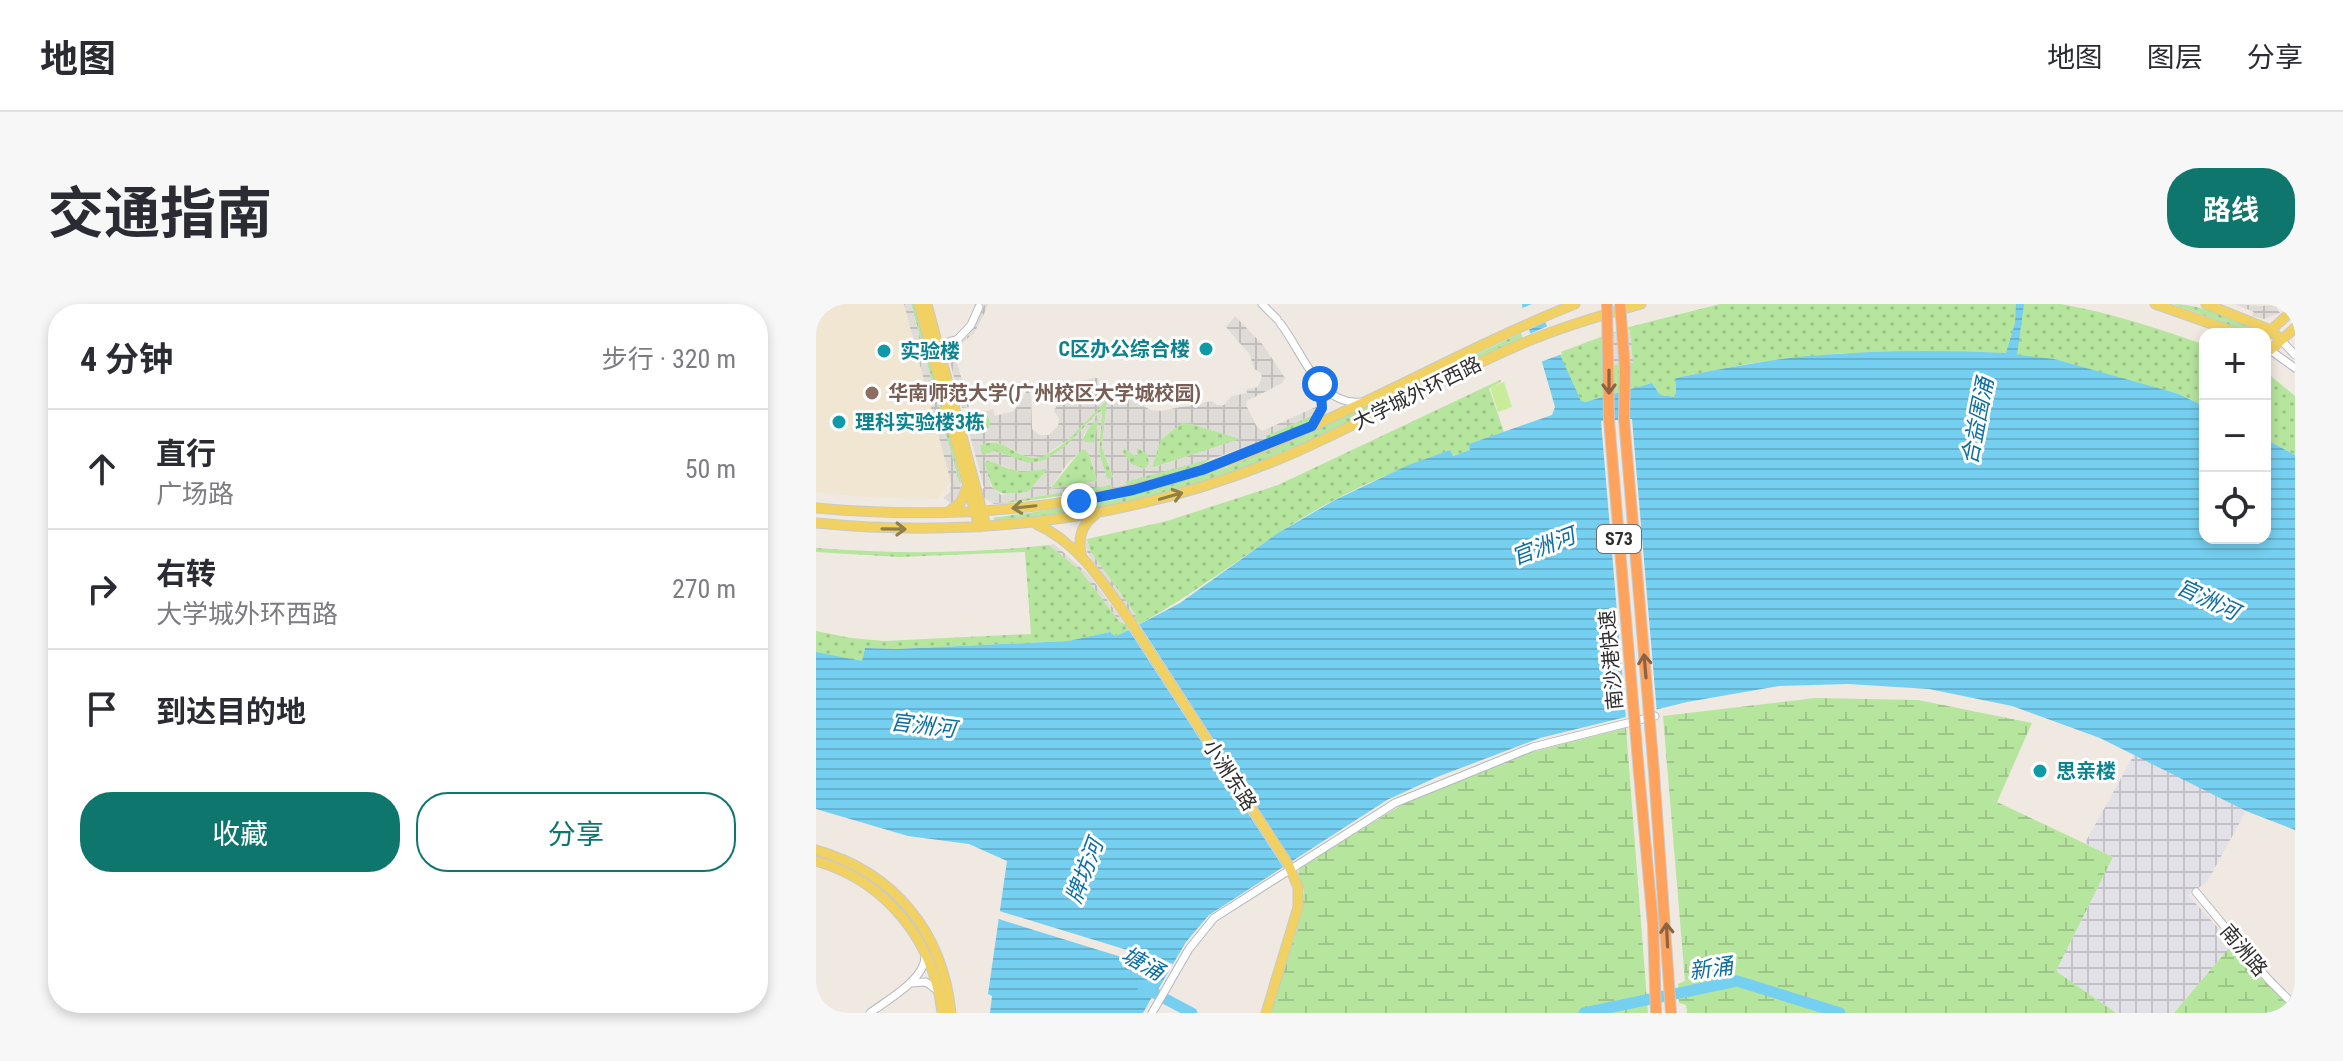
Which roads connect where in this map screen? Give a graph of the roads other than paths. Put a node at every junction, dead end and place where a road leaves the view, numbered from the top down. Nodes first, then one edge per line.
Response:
1 (919, 304) edge
2 (927, 304) edge
3 (1262, 304) edge
4 (1575, 304) edge
5 (1608, 304) edge
6 (1620, 304) edge
7 (1641, 304) edge
8 (2155, 304) edge
9 (2206, 304) edge
10 (979, 307) dead end
11 (2295, 308) edge
12 (1600, 316) junction
13 (2223, 328) edge
14 (2266, 328) edge
15 (2295, 328) edge
16 (2271, 330) joint
17 (2281, 340) junction
18 (934, 346) junction
19 (2271, 346) edge
20 (2271, 350) edge
21 (2295, 355) edge
22 (2295, 368) edge
23 (1322, 388) junction
24 (1363, 401) junction
25 (1312, 426) junction
26 (967, 484) junction
27 (816, 508) edge
28 (978, 511) junction
29 (947, 513) junction
30 (1096, 514) junction
31 (816, 523) edge
32 (1033, 523) junction
33 (982, 527) junction
34 (1082, 558) junction
35 (1655, 716) dead end
36 (816, 850) edge
37 (816, 861) edge
38 (1289, 866) junction
39 (2196, 892) dead end
40 (925, 952) junction
41 (908, 983) junction
42 (938, 991) junction
43 (2295, 1006) edge
44 (870, 1013) edge
45 (942, 1013) edge
46 (951, 1013) edge
47 (1152, 1013) edge
48 (1266, 1013) edge
49 (1656, 1013) edge
50 (1671, 1013) edge

1 - 18 main road
2 - 18 main road
3 - 23 street
4 - 24 main road, 大学城外环西路
5 - 12 main road
5 -> 49 highway, 南沙港快速 / S73, bridge
50 -> 6 highway, 南沙港快速 / S73, bridge
7 - 12 main road, 大学城外环西路
8 - 13 main road
9 - 14 main road
10 - 18 street
11 - 16 main road
30 -> 12 main road, 大学城外环西路
15 - 17 main road
16 - 17 main road
17 - 19 main road
17 - 21 street
18 - 26 main road
18 - 28 main road
20 - 22 street
23 - 24 street
23 - 25 street
24 - 25 main road, 大学城外环西路
25 -> 28 main road, 大学城外环西路
26 - 28 main road
26 - 29 main road
27 - 29 main road, 大学城外环西路
28 - 29 main road, 大学城外环西路
28 - 33 main road
30 - 32 main road, 大学城外环西路
30 - 34 main road
31 -> 33 main road, 大学城外环西路
32 - 33 main road, 大学城外环西路
32 - 34 main road, 小洲东路
34 - 38 main road, 小洲东路, bridge
35 - 38 street
36 - 46 main road
37 - 40 main road
38 - 47 street
38 - 48 main road, 小洲东路
39 - 43 street, 南洲路
40 - 41 street
40 - 42 main road
41 - 42 street
41 - 44 street
42 - 45 main road

